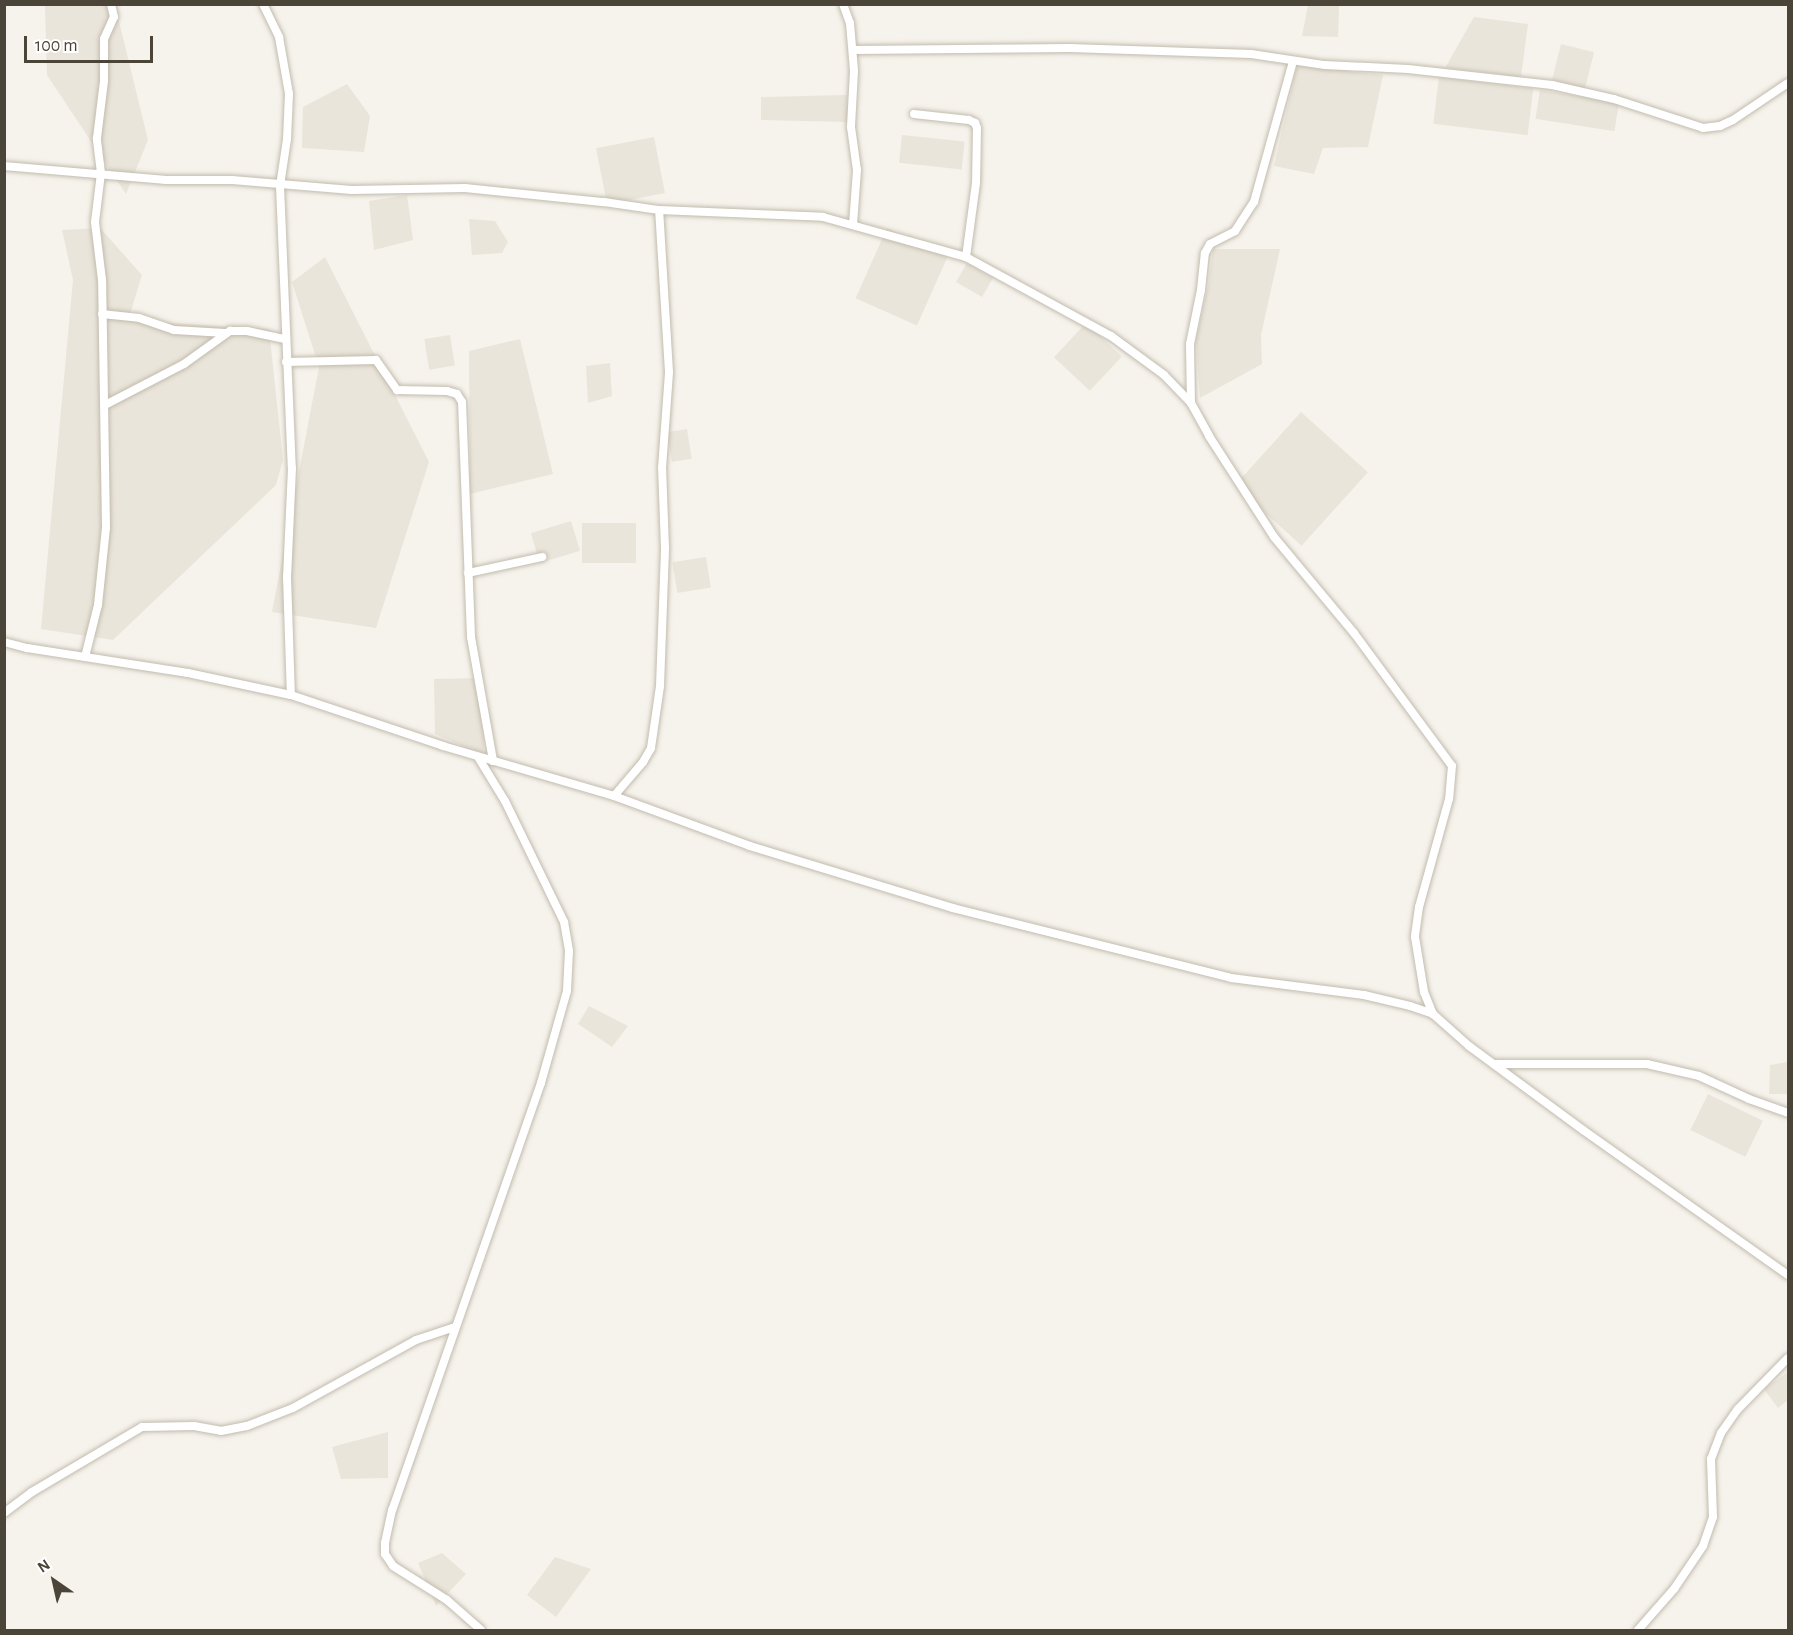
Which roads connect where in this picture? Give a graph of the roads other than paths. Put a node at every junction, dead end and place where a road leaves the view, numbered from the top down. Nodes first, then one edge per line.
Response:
1 (111, 4) edge
2 (263, 4) edge
3 (843, 4) edge
4 (853, 50) junction
5 (1293, 61) junction
6 (1788, 82) edge
7 (914, 114) dead end
8 (4, 166) edge
9 (101, 173) junction
10 (280, 186) junction
11 (659, 210) junction
12 (853, 224) junction
13 (966, 257) junction
14 (102, 314) junction
15 (225, 333) junction
16 (286, 339) junction
17 (286, 362) junction
18 (1191, 403) junction
19 (105, 405) junction
20 (542, 557) dead end
21 (468, 573) junction
22 (4, 642) edge
23 (85, 657) junction
24 (291, 695) junction
25 (478, 757) junction
26 (493, 761) junction
27 (614, 796) junction
28 (1433, 1014) junction
29 (1494, 1064) junction
30 (1788, 1113) edge
31 (1788, 1275) edge
32 (455, 1327) junction
33 (1788, 1358) edge
34 (4, 1513) edge
35 (481, 1630) edge
36 (1638, 1630) edge

1 - 9 street
2 - 10 street
3 - 4 street
4 - 5 street
4 - 12 street
5 - 6 street
5 - 18 street
7 - 13 street
8 - 9 street
9 - 10 street
9 - 14 street
10 - 11 street
10 - 16 street
11 - 12 street
11 - 27 street
12 - 13 street
13 - 18 street
14 - 15 street
14 - 19 street
15 - 16 street
15 - 19 street
16 - 17 street
17 - 21 street
17 - 24 street
18 - 28 street
19 - 23 street
20 - 21 street
21 - 26 street
22 - 23 street
23 - 24 street
24 - 25 street
25 - 26 street
25 - 32 street
26 - 27 street
27 - 28 street
28 - 29 street
29 - 30 street
29 - 31 street
32 - 34 street
32 - 35 street
33 - 36 street

